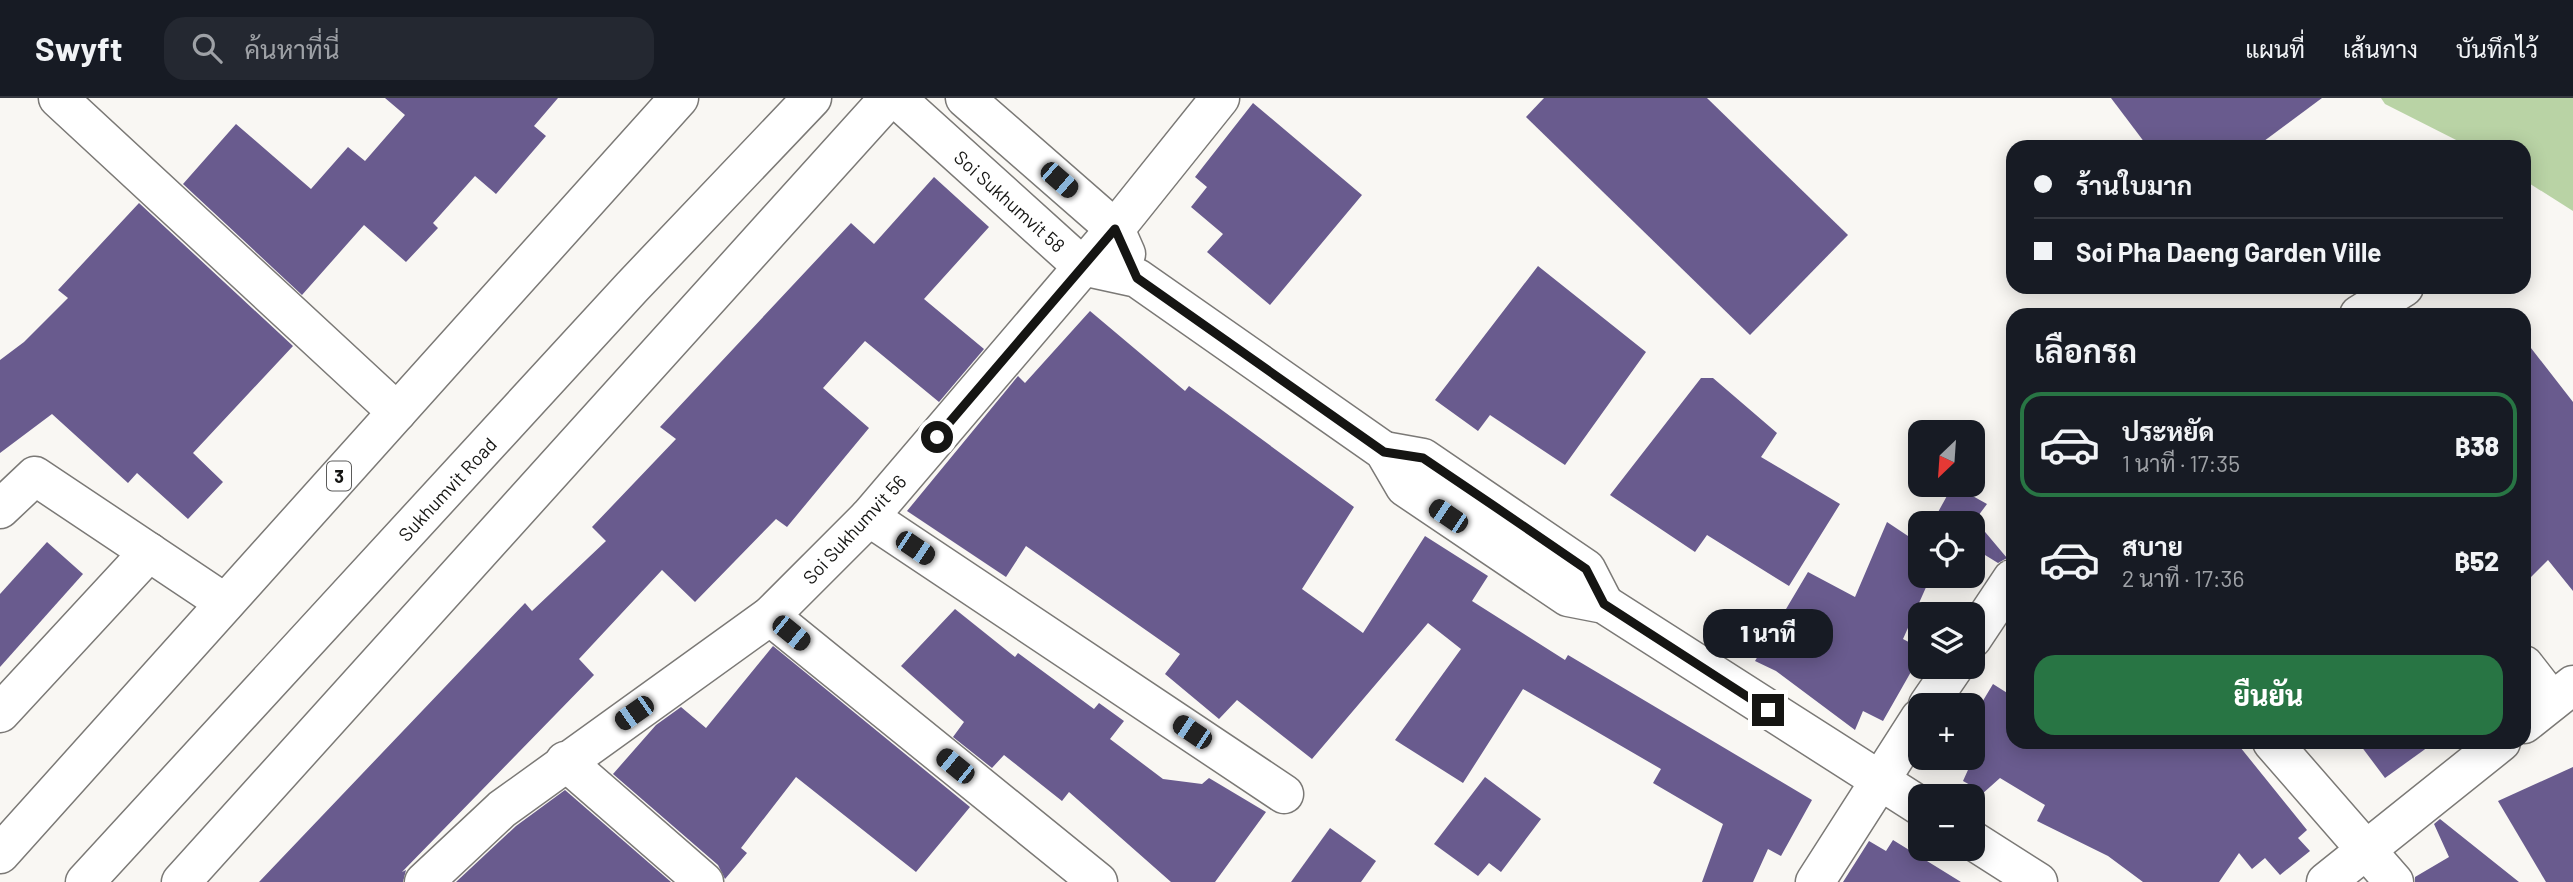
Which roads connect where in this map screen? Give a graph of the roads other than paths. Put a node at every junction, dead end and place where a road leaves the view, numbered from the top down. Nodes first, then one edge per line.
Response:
1 (58, 98) edge
2 (679, 98) edge
3 (812, 98) edge
4 (889, 98) edge
5 (895, 98) edge
6 (965, 98) edge
7 (1220, 98) edge
8 (1115, 229) junction
9 (1082, 266) junction
10 (1137, 278) junction
11 (2393, 294) edge
12 (2370, 308) edge
13 (397, 412) junction
14 (0, 509) edge
15 (869, 517) junction
16 (149, 552) junction
17 (2006, 588) edge
18 (225, 603) junction
19 (771, 616) junction
20 (1985, 620) edge
21 (2531, 676) edge
22 (2550, 703) edge
23 (0, 713) edge
24 (1908, 736) edge
25 (2278, 749) edge
26 (2492, 749) edge
27 (565, 761) junction
28 (1879, 780) junction
29 (1284, 794) dead end
30 (1908, 798) edge
31 (1985, 847) edge
32 (2366, 849) junction
33 (0, 854) edge
34 (85, 882) edge
35 (181, 882) edge
36 (424, 882) edge
37 (704, 882) edge
38 (1098, 882) edge
39 (1815, 882) edge
40 (2038, 882) edge
41 (2326, 882) edge
42 (2394, 882) edge

1 - 13 main road
2 - 13 main road, 3
3 - 34 main road, Sukhumvit Road
4 - 35 main road
5 - 9 main road, Soi Sukhumvit 58
6 - 8 main road
7 - 8 main road, Soi Sukhumvit 56
8 - 9 main road, Soi Sukhumvit 56
8 - 10 main road
9 - 10 main road, Soi Sukhumvit 58
9 - 15 main road, Soi Sukhumvit 56
10 - 28 main road, Soi Sukhumvit 58
11 - 12 main road
13 - 18 main road, 3
14 - 16 main road
15 - 19 main road, Soi Sukhumvit 56
15 - 29 main road
16 - 18 main road
16 - 23 main road
17 - 20 main road
18 - 33 main road, 3
19 - 27 main road, Soi Sukhumvit 56
19 - 38 main road
21 - 22 main road
24 - 28 main road
25 - 32 main road
26 - 32 main road
27 - 36 main road, Soi Sukhumvit 56
27 - 37 main road
28 - 30 main road
28 - 39 main road
31 - 40 main road
32 - 41 main road
32 - 42 main road

